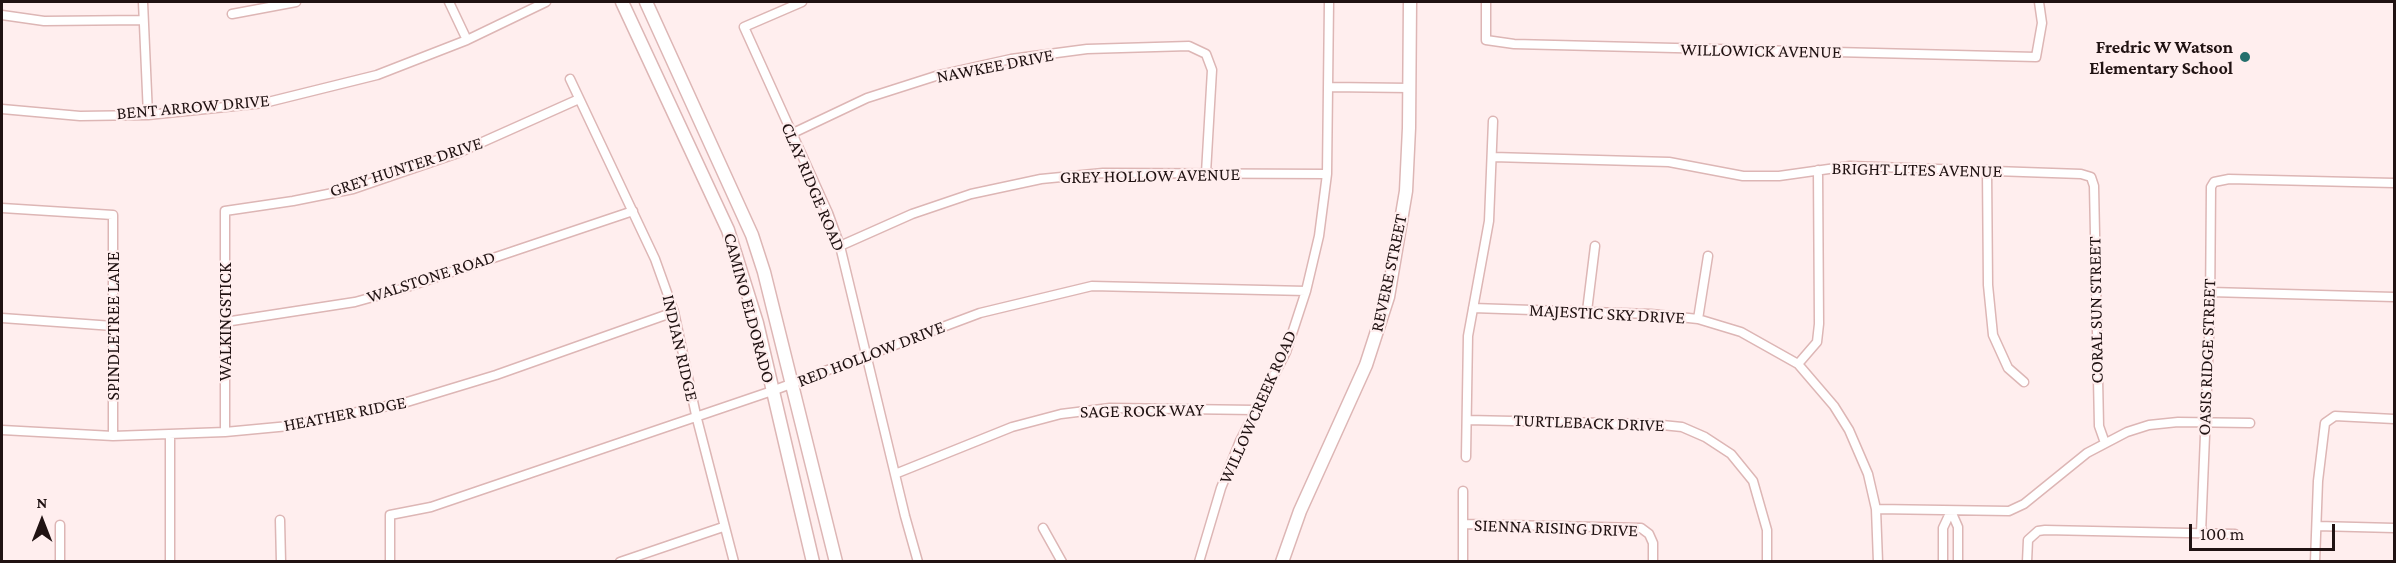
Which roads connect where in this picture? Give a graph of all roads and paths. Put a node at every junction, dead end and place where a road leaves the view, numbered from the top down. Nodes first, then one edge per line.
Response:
1 (144, 2) edge
2 (296, 2) edge
3 (449, 2) edge
4 (546, 2) edge
5 (622, 2) edge
6 (646, 2) edge
7 (802, 2) edge
8 (1329, 2) edge
9 (1410, 2) edge
10 (1486, 2) edge
11 (2039, 2) edge
12 (232, 14) dead end
13 (2, 15) edge
14 (143, 20) junction
15 (467, 40) junction
16 (570, 80) dead end
17 (1329, 87) junction
18 (1410, 88) junction
19 (579, 99) junction
20 (2, 109) edge
21 (148, 115) junction
22 (1493, 121) dead end
23 (791, 134) junction
24 (1493, 157) junction
25 (1818, 170) junction
26 (1988, 170) junction
27 (1206, 172) junction
28 (1327, 174) junction
29 (2091, 177) joint
30 (2394, 183) edge
31 (2, 208) edge
32 (225, 211) joint
33 (633, 211) junction
34 (840, 246) junction
35 (1595, 246) dead end
36 (1708, 256) dead end
37 (1306, 291) junction
38 (2210, 292) junction
39 (2394, 297) edge
40 (1473, 308) junction
41 (1587, 311) junction
42 (675, 312) junction
43 (2, 318) edge
44 (1698, 319) junction
45 (225, 322) junction
46 (113, 326) junction
47 (868, 356) junction
48 (1798, 364) junction
49 (2024, 382) dead end
50 (790, 384) junction
51 (772, 391) junction
52 (1256, 410) junction
53 (696, 415) junction
54 (2394, 418) edge
55 (1467, 420) junction
56 (2205, 422) junction
57 (2250, 423) dead end
58 (2, 430) edge
59 (225, 432) junction
60 (113, 436) junction
61 (170, 436) junction
62 (2105, 443) junction
63 (1466, 457) dead end
64 (895, 474) junction
65 (1463, 491) dead end
66 (1876, 509) junction
67 (1951, 511) junction
68 (280, 520) dead end
69 (1463, 524) junction
70 (60, 525) dead end
71 (2317, 526) junction
72 (723, 527) junction
73 (1043, 528) dead end
74 (2394, 528) edge
75 (2201, 533) junction
76 (2235, 534) dead end
77 (60, 561) edge
78 (170, 561) edge
79 (281, 561) edge
80 (390, 561) edge
81 (620, 561) edge
82 (734, 561) edge
83 (813, 561) edge
84 (836, 561) edge
85 (918, 561) edge
86 (1062, 561) edge
87 (1199, 561) edge
88 (1282, 561) edge
89 (1463, 561) edge
90 (1653, 561) edge
91 (1767, 561) edge
92 (1878, 561) edge
93 (1943, 561) edge
94 (1958, 561) edge
95 (2027, 561) edge
96 (2316, 561) edge

1 - 14 street
2 - 12 street
3 - 15 street
4 - 15 street, BENT ARROW DRIVE
5 - 51 main road, CAMINO ELDORADO
6 - 50 main road, CAMINO ELDORADO
7 - 23 street, CLAY RIDGE ROAD
8 - 17 street, WILLOWCREEK ROAD
9 - 18 main road, REVERE STREET
10 - 11 street, WILLOWICK AVENUE
13 - 14 street
14 - 21 street
15 - 21 street, BENT ARROW DRIVE
16 - 19 street, INDIAN RIDGE
17 - 18 street
17 - 28 street, WILLOWCREEK ROAD
18 - 88 main road, REVERE STREET
19 - 32 street, GREY HUNTER DRIVE
19 - 33 street, INDIAN RIDGE
20 - 21 street, BENT ARROW DRIVE
22 - 24 street
23 - 27 street, NAWKEE DRIVE
23 - 34 street, CLAY RIDGE ROAD
24 - 25 street, BRIGHT LITES AVENUE
24 - 40 street
25 - 26 street, BRIGHT LITES AVENUE
25 - 48 street
26 - 29 street, BRIGHT LITES AVENUE
26 - 49 street
27 - 28 street, GREY HOLLOW AVENUE
27 - 34 street, GREY HOLLOW AVENUE
28 - 37 street, WILLOWCREEK ROAD
29 - 62 street, CORAL SUN STREET
30 - 38 street, OASIS RIDGE STREET
31 - 46 street, SPINDLETREE LANE
32 - 45 street, WALKINGSTICK
33 - 42 street, INDIAN RIDGE
33 - 45 street, WALSTONE ROAD
34 - 47 street, CLAY RIDGE ROAD
35 - 41 street
36 - 44 street
37 - 47 street, RED HOLLOW DRIVE
37 - 52 street, WILLOWCREEK ROAD
38 - 39 street
38 - 56 street, OASIS RIDGE STREET
40 - 41 street, MAJESTIC SKY DRIVE
40 - 55 street
41 - 44 street, MAJESTIC SKY DRIVE
42 - 53 street, INDIAN RIDGE
42 - 59 street, HEATHER RIDGE
43 - 46 street
44 - 48 street, MAJESTIC SKY DRIVE
45 - 59 street, WALKINGSTICK
46 - 60 street, SPINDLETREE LANE
47 - 50 street, RED HOLLOW DRIVE
47 - 64 street, CLAY RIDGE ROAD
48 - 66 street, MAJESTIC SKY DRIVE
50 - 51 street, RED HOLLOW DRIVE
50 - 84 main road, CAMINO ELDORADO
51 - 53 street, RED HOLLOW DRIVE
51 - 83 main road, CAMINO ELDORADO
52 - 64 street, SAGE ROCK WAY
52 - 87 street, WILLOWCREEK ROAD
53 - 72 street, INDIAN RIDGE
53 - 80 street, RED HOLLOW DRIVE
54 - 71 street
55 - 63 street
55 - 91 street, TURTLEBACK DRIVE
56 - 57 street
56 - 62 street
56 - 75 street, OASIS RIDGE STREET
58 - 60 street, HEATHER RIDGE
59 - 61 street, HEATHER RIDGE
60 - 61 street, HEATHER RIDGE
61 - 78 street
62 - 67 street
64 - 85 street, CLAY RIDGE ROAD
65 - 69 street
66 - 67 street
66 - 92 street, MAJESTIC SKY DRIVE
67 - 93 street
67 - 94 street
68 - 79 street
69 - 89 street
69 - 90 street, SIENNA RISING DRIVE
70 - 77 street
71 - 74 street
71 - 96 street
72 - 81 street
72 - 82 street, INDIAN RIDGE
73 - 86 street
75 - 76 street
75 - 95 street

